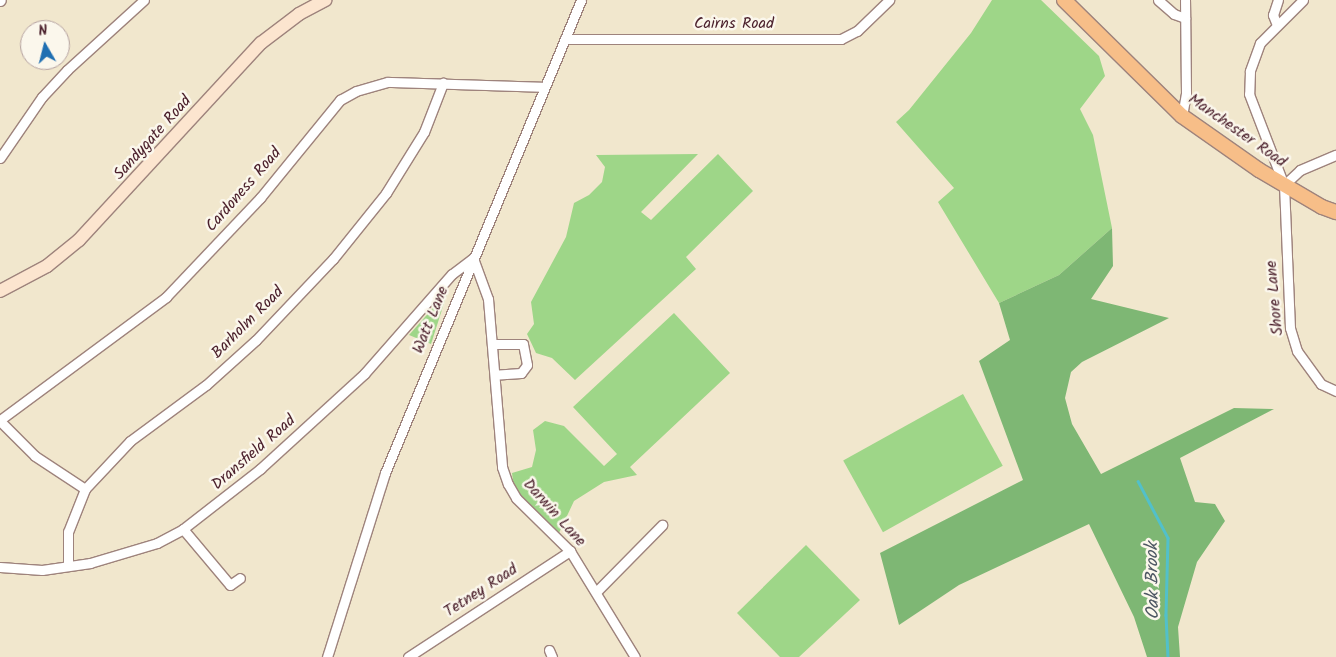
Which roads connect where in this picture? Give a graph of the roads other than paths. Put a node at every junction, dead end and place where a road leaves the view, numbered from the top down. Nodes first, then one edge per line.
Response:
1 (144, 0) edge
2 (325, 0) edge
3 (581, 0) edge
4 (889, 0) edge
5 (1064, 0) edge
6 (1158, 0) edge
7 (1185, 0) edge
8 (1278, 0) edge
9 (1303, 0) edge
10 (1185, 18) junction
11 (1277, 25) junction
12 (565, 39) junction
13 (443, 83) junction
14 (544, 87) junction
15 (1182, 116) junction
16 (1336, 156) edge
17 (0, 158) edge
18 (1284, 185) junction
19 (1336, 212) edge
20 (473, 258) junction
21 (0, 291) edge
22 (493, 344) junction
23 (495, 375) junction
24 (1336, 391) edge
25 (0, 421) edge
26 (85, 489) junction
27 (662, 525) dead end
28 (183, 529) junction
29 (570, 551) junction
30 (68, 566) junction
31 (0, 567) edge
32 (240, 578) dead end
33 (597, 591) junction
34 (326, 657) edge
35 (408, 657) edge
36 (636, 657) edge

1 - 17 street
2 - 21 street, Sandygate Road
3 - 12 street, Watt Lane
4 - 12 street, Cairns Road
5 - 15 main road, Manchester Road
6 - 10 street
7 - 10 street
8 - 11 street
9 - 11 street, Shore Lane
10 - 15 street
11 - 18 street, Shore Lane
12 - 14 street, Watt Lane
13 - 14 street, Cardoness Road
13 - 25 street, Cardoness Road
13 - 26 street, Barholm Road
14 - 20 street, Watt Lane
15 - 18 main road, Manchester Road
16 - 18 street
18 - 19 main road, Manchester Road
18 - 24 street, Shore Lane
20 - 22 street, Darwin Lane
20 - 28 street, Dransfield Road
20 - 34 street, Watt Lane
22 - 23 street, Darwin Lane
22 - 23 street
23 - 29 street, Darwin Lane
25 - 26 street
26 - 30 street, Barholm Road
27 - 33 street
28 - 30 street, Dransfield Road
28 - 32 street
29 - 33 street, Darwin Lane
29 - 35 street, Tetney Road
30 - 31 street, Dransfield Road
33 - 36 street, Darwin Lane

